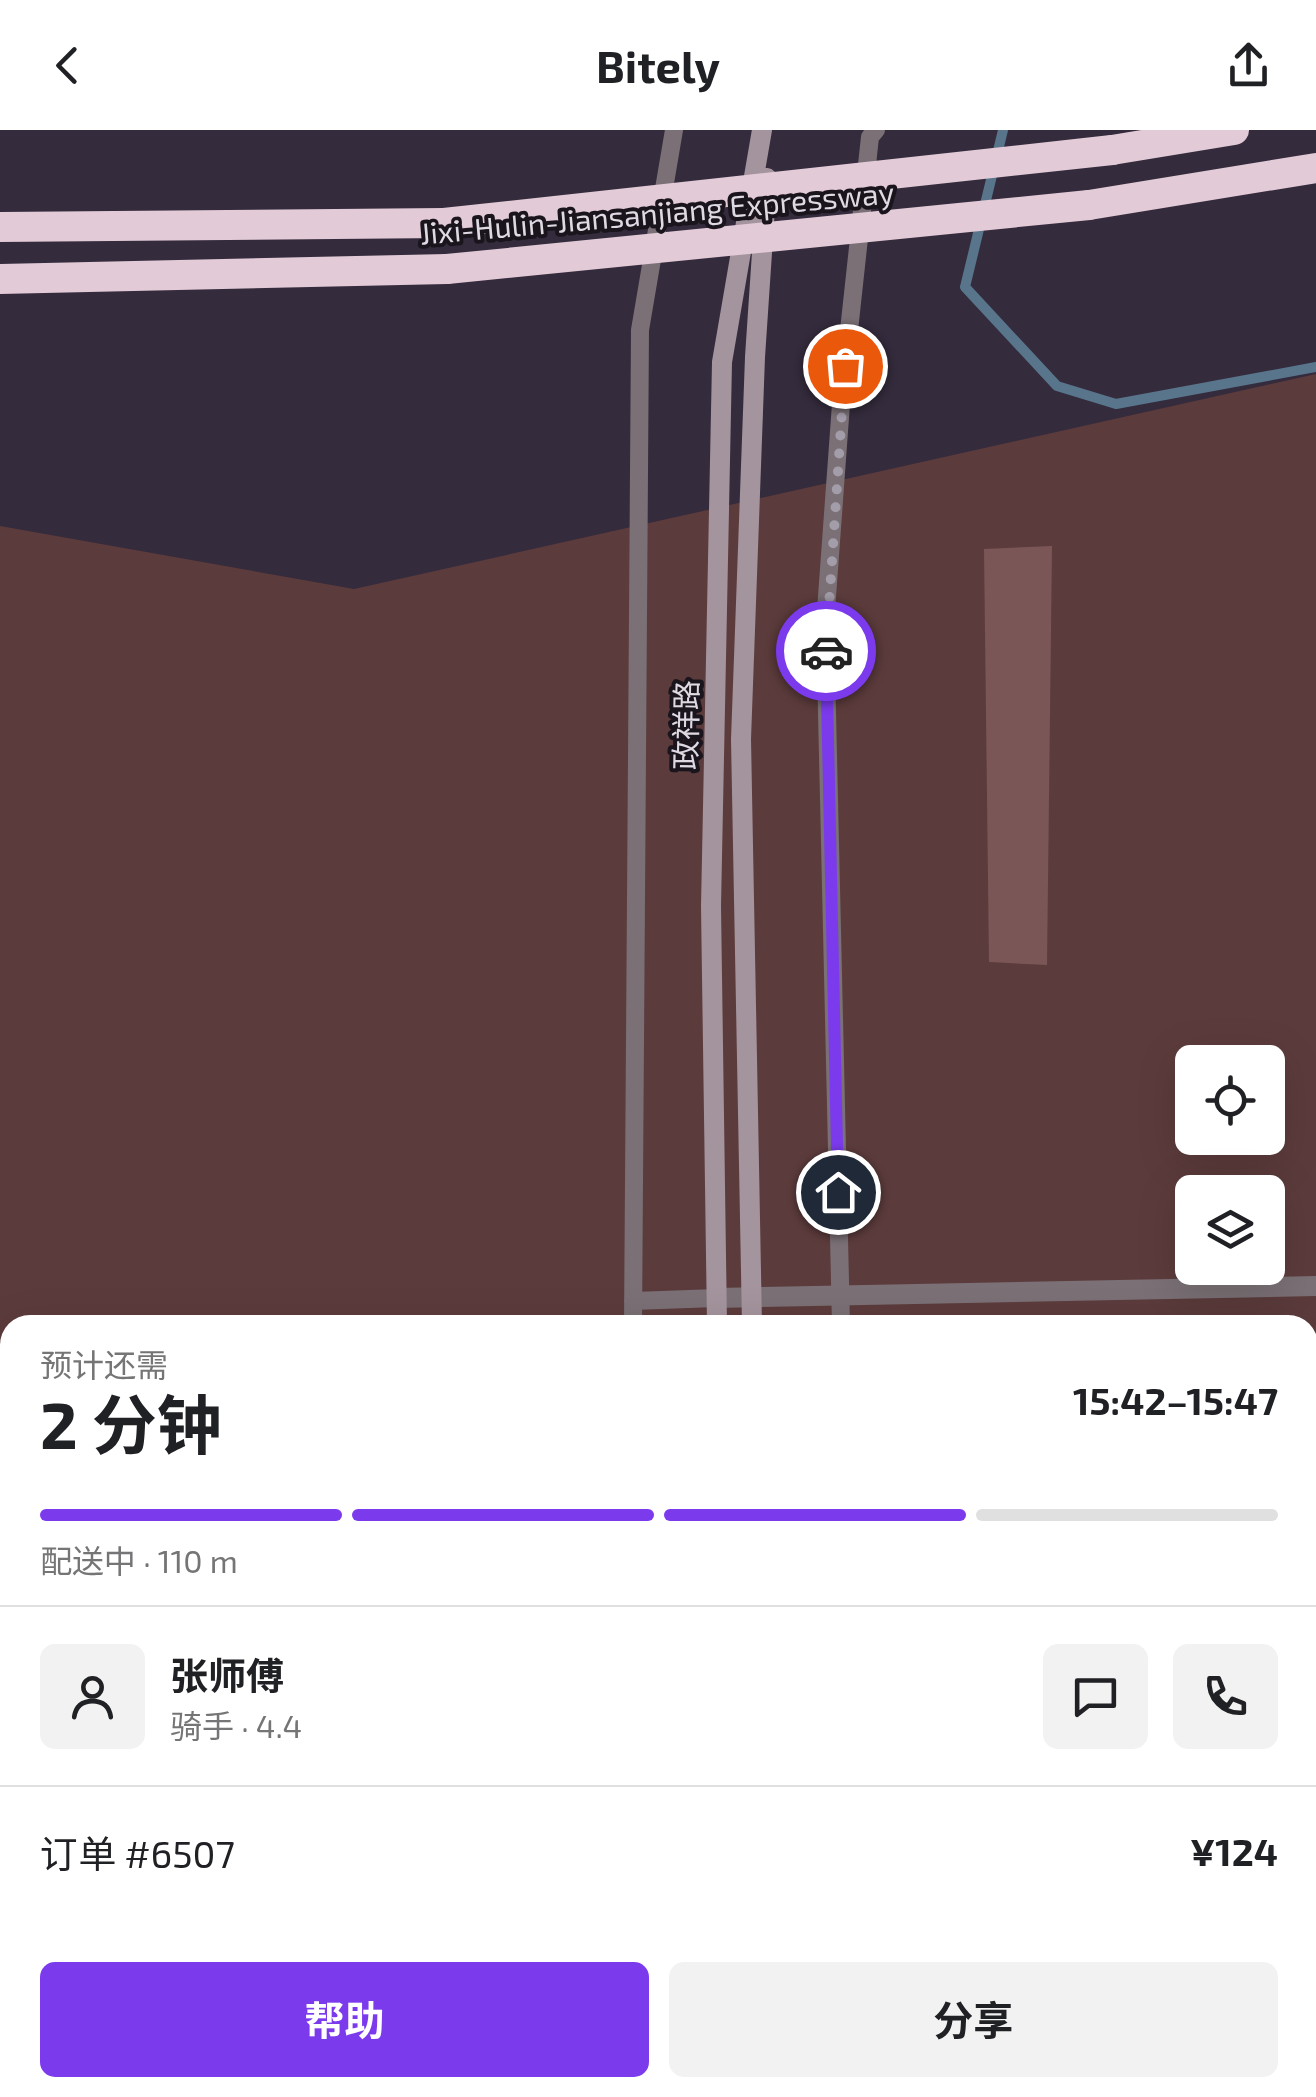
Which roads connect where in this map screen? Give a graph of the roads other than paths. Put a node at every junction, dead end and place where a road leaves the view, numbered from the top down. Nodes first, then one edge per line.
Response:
1 (674, 130) edge
2 (766, 130) edge
3 (1234, 130) edge
4 (869, 132) edge
5 (1316, 168) edge
6 (0, 227) edge
7 (0, 279) edge
8 (1316, 1286) edge
9 (841, 1296) junction
10 (751, 1297) junction
11 (717, 1298) junction
12 (633, 1301) junction
13 (633, 1315) edge
14 (717, 1315) edge
15 (752, 1315) edge
16 (842, 1315) edge

1 - 12 lane
2 - 10 main road, 政祥路
2 - 11 main road, 政祥路
3 - 6 highway, Jixi-Hulin-Jiansanjiang Expressway, bridge
4 - 9 lane
5 - 7 highway, Jixi-Hulin-Jiansanjiang Expressway, bridge
8 - 9 street
9 - 10 street
9 - 16 lane
10 - 11 street
10 - 15 main road, 政祥路
11 - 12 lane
11 - 14 main road, 政祥路
12 - 13 lane

